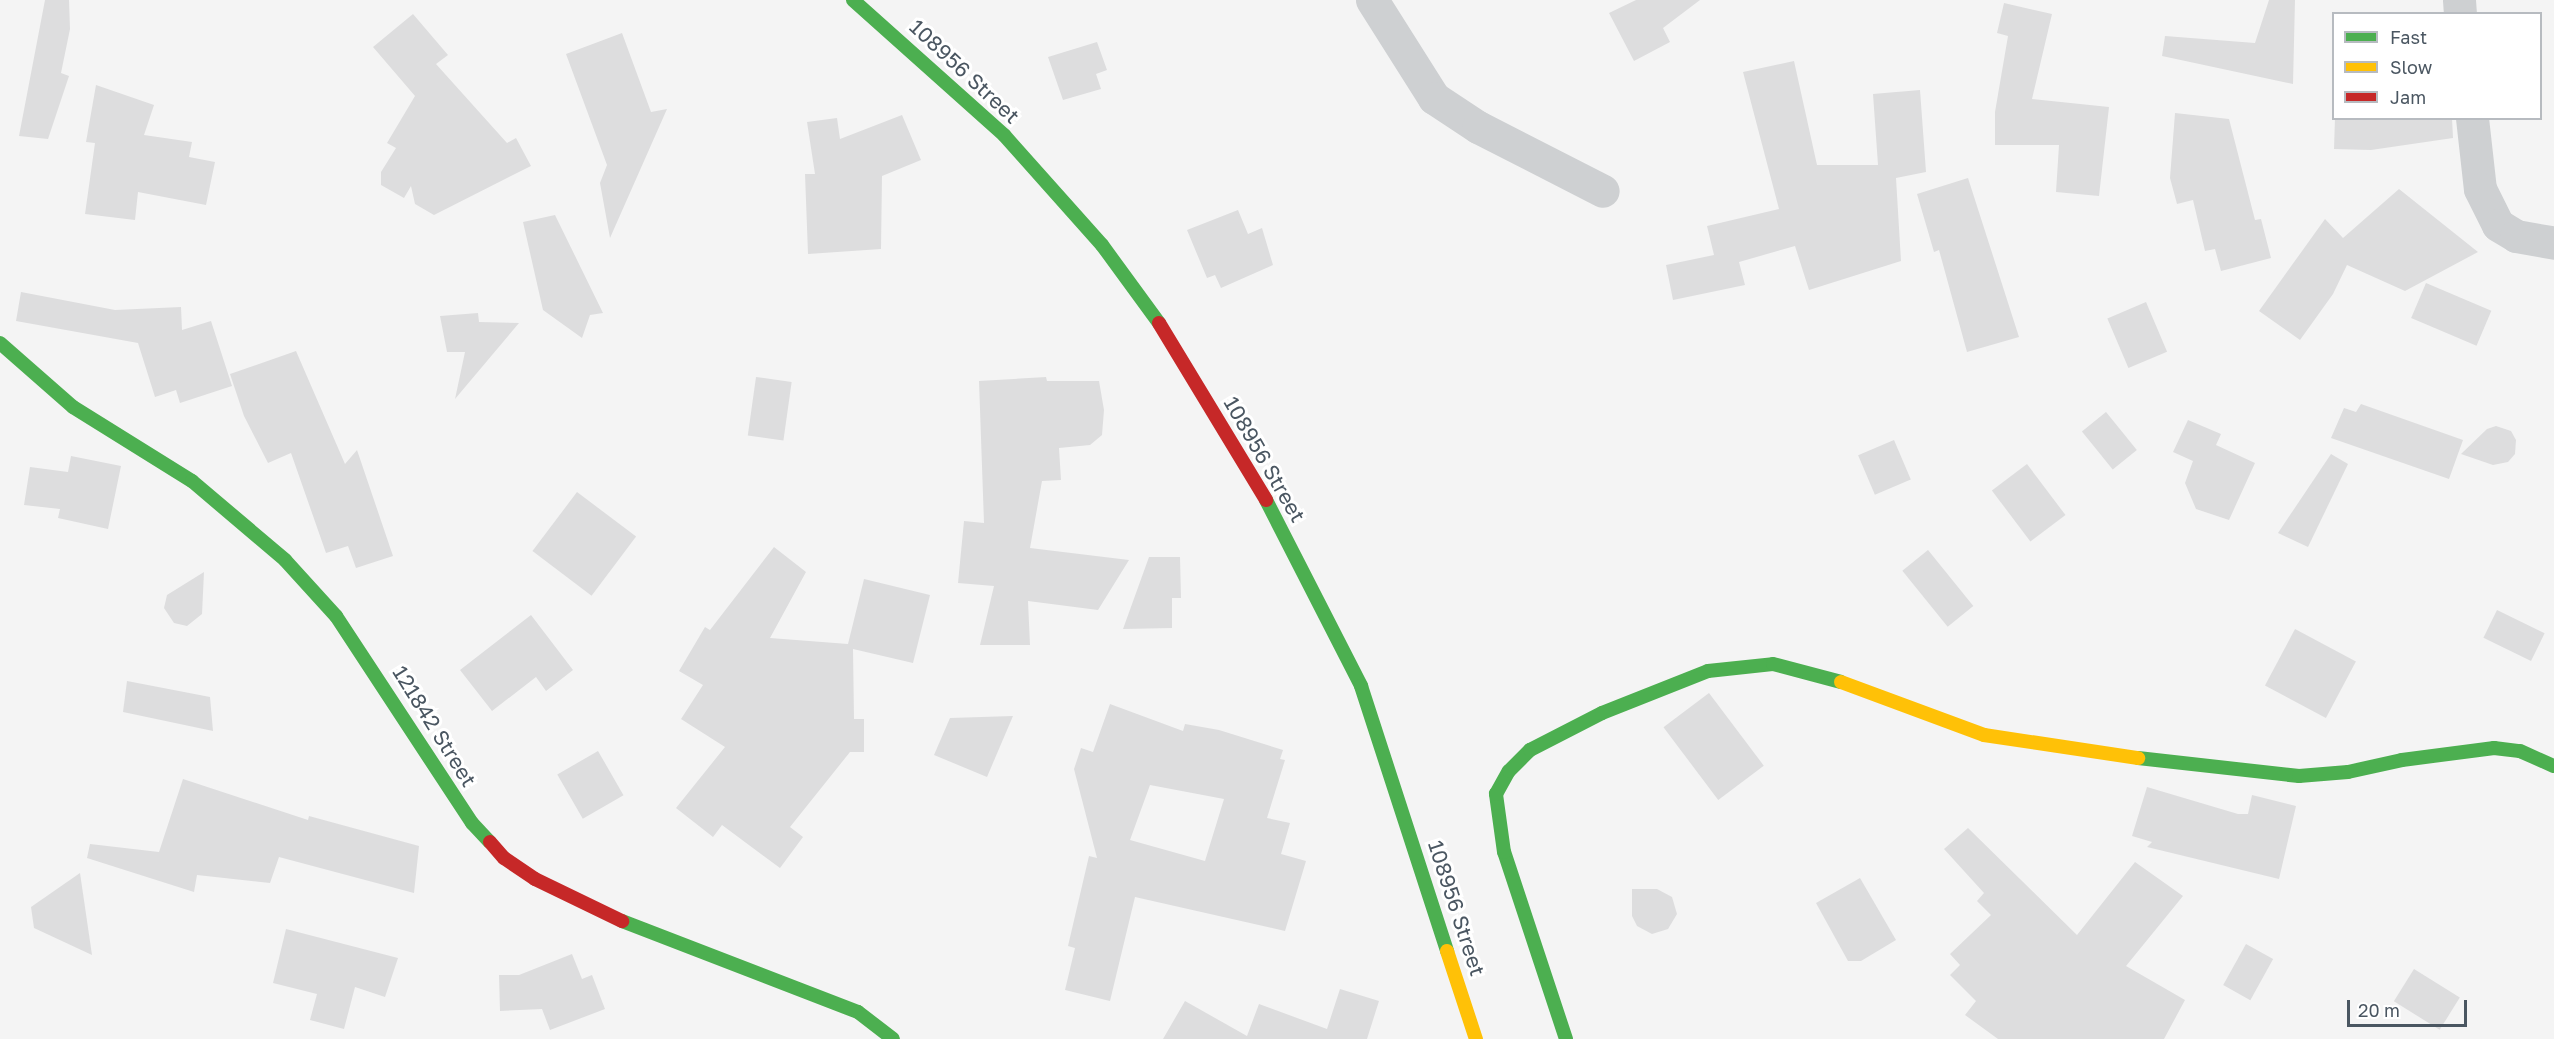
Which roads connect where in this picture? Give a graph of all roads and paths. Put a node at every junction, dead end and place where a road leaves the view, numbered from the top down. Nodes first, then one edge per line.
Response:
1 (853, 0) edge
2 (1372, 0) edge
3 (2472, 120) edge
4 (1603, 191) dead end
5 (2554, 243) edge
6 (0, 344) edge
7 (2554, 766) edge
8 (893, 1039) edge
9 (1476, 1039) edge
10 (1566, 1039) edge

1 - 9 street, 108956 Street
2 - 4 street
3 - 5 street
6 - 8 street, 121842 Street
7 - 10 street

